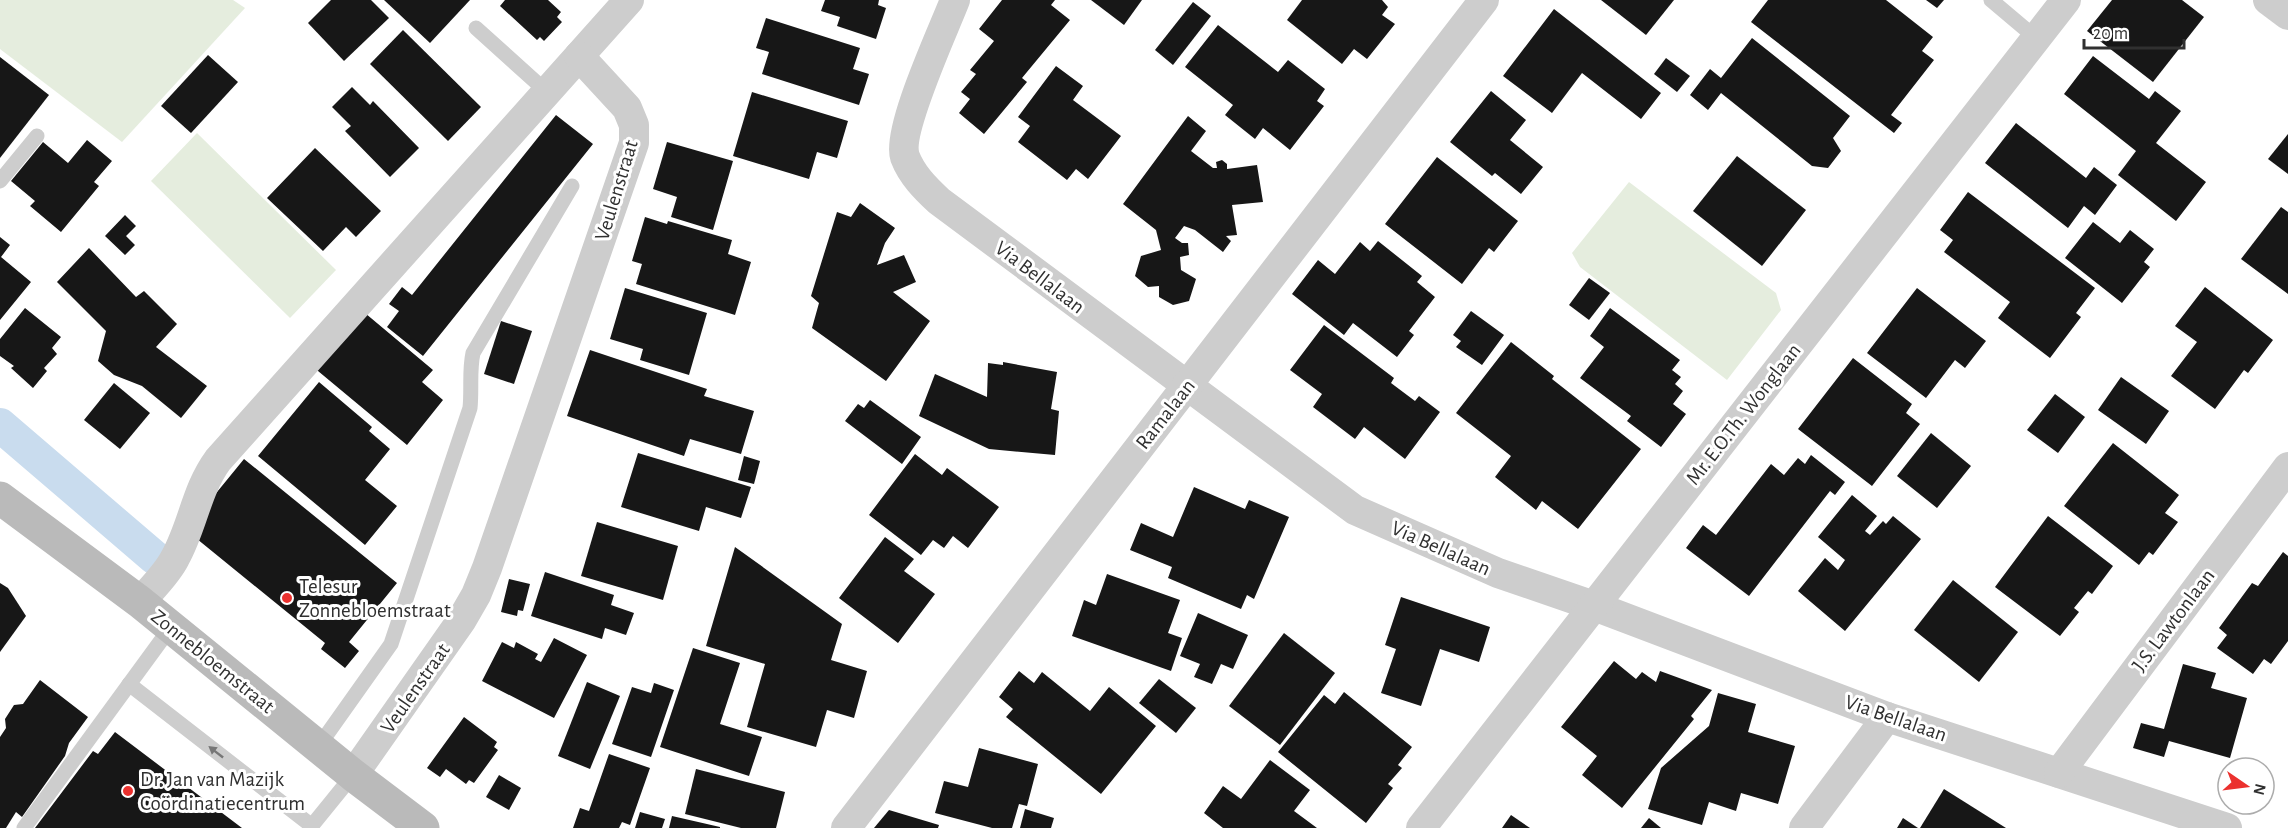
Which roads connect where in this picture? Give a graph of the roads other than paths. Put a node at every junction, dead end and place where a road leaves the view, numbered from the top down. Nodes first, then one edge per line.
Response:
1 (629, 0) edge
2 (956, 0) edge
3 (1484, 0) edge
4 (1991, 0) edge
5 (2066, 0) edge
6 (2268, 0) edge
7 (2288, 15) edge
8 (476, 28) dead end
9 (2036, 38) junction
10 (579, 56) junction
11 (547, 92) junction
12 (37, 136) dead end
13 (0, 181) edge
14 (572, 186) dead end
15 (1187, 386) junction
16 (2288, 467) edge
17 (0, 498) edge
18 (140, 602) junction
19 (1594, 606) junction
20 (171, 627) junction
21 (129, 684) junction
22 (1887, 717) junction
23 (318, 747) junction
24 (2059, 773) junction
25 (353, 775) junction
26 (311, 827) edge
27 (24, 828) edge
28 (422, 828) edge
29 (846, 828) edge
30 (1421, 828) edge
31 (1804, 828) edge
32 (2227, 828) edge

1 - 10 street
2 - 15 street, Via Bellalaan
3 - 15 street, Ramalaan
4 - 9 lane
5 - 9 street, Mr. E.O.Th. Wonglaan
6 - 7 street
8 - 11 lane
9 - 19 street, Mr. E.O.Th. Wonglaan
10 - 11 street
10 - 25 street, Veulenstraat
11 - 18 street
12 - 13 lane
14 - 23 lane
15 - 19 street, Via Bellalaan
15 - 29 street, Ramalaan
16 - 24 street, J.S. Lawtonlaan
17 - 18 street, Zonnebloemstraat
18 - 20 street, Zonnebloemstraat
19 - 22 street, Via Bellalaan
19 - 30 street, Mr. E.O.Th. Wonglaan
20 - 21 lane
20 - 23 street, Zonnebloemstraat
26 -> 21 lane
21 - 27 lane
22 - 24 street, Via Bellalaan
22 - 31 street
23 - 25 street, Zonnebloemstraat
24 - 32 street, Via Bellalaan
25 - 26 lane
25 - 28 street, Zonnebloemstraat

